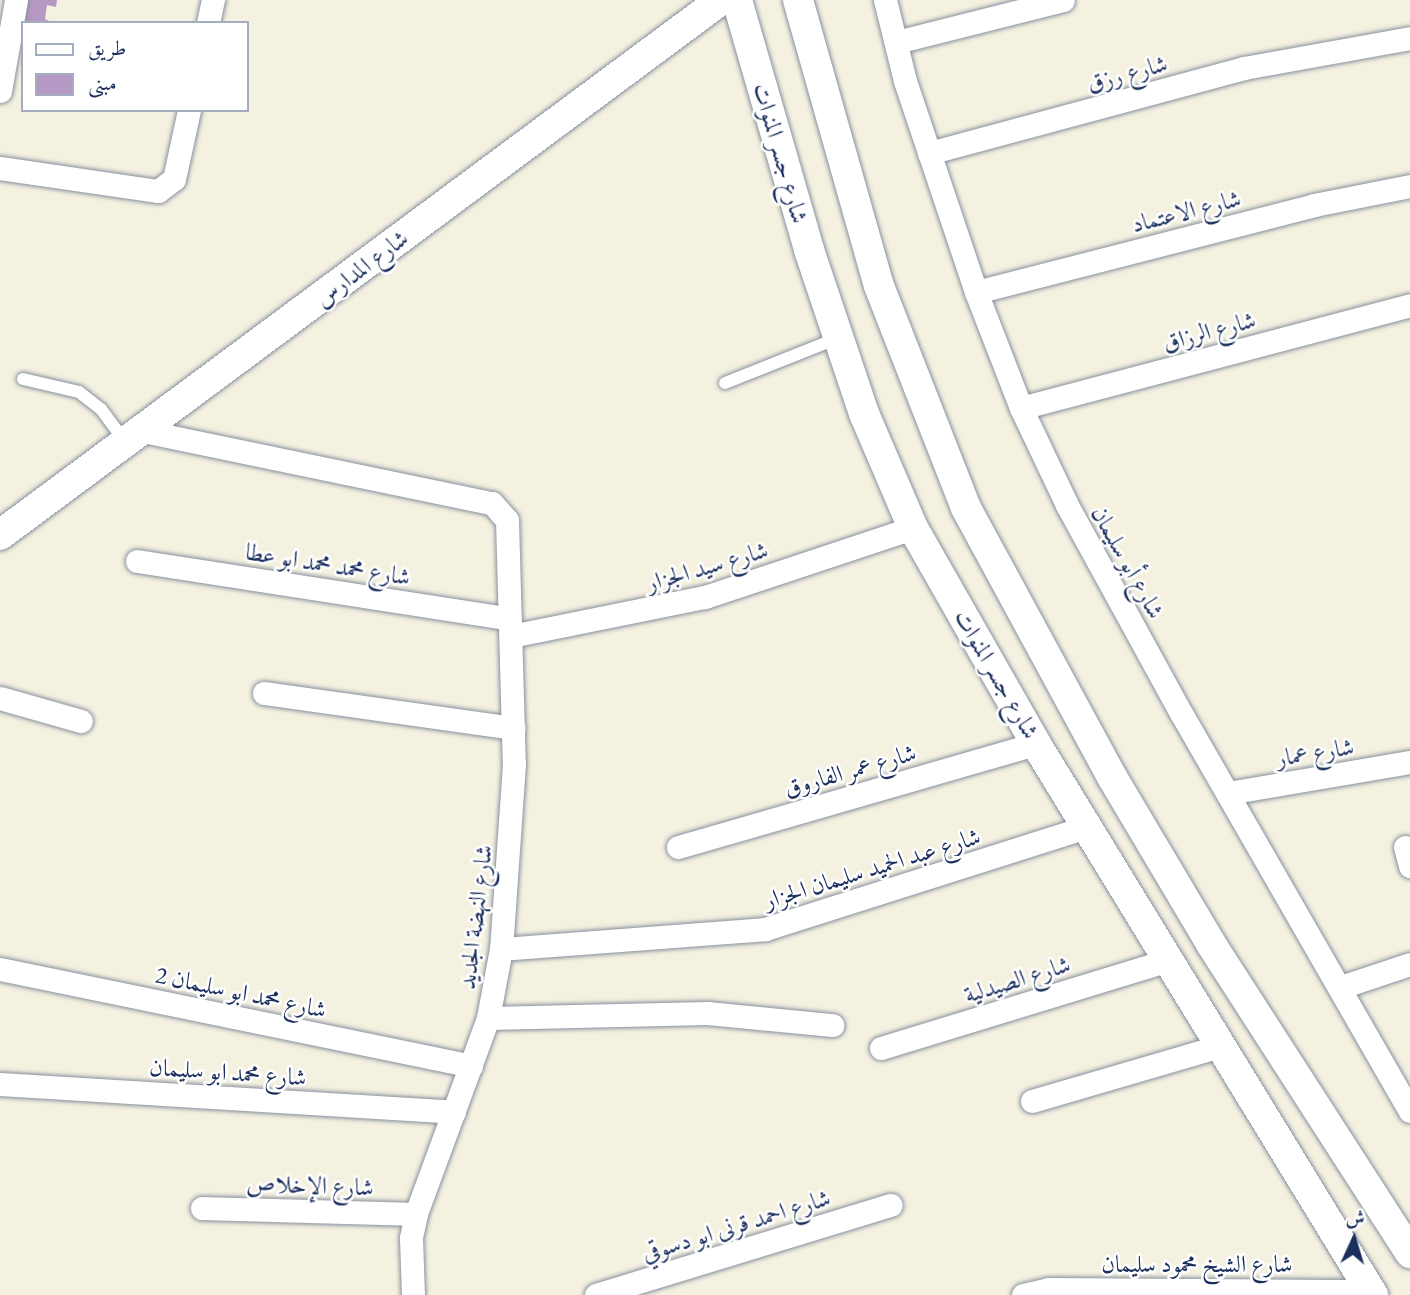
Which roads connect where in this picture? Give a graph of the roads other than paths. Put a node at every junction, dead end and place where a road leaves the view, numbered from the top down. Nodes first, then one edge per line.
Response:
1 (213, 0) edge
2 (721, 0) edge
3 (737, 0) edge
4 (799, 0) edge
5 (885, 0) edge
6 (1063, 0) edge
7 (9, 14) edge
8 (208, 21) edge
9 (1410, 38) edge
10 (896, 42) junction
11 (9, 82) edge
12 (189, 112) edge
13 (929, 153) junction
14 (0, 168) edge
15 (1410, 186) edge
16 (975, 292) junction
17 (1410, 305) edge
18 (838, 338) junction
19 (23, 379) dead end
20 (725, 383) dead end
21 (1021, 408) junction
22 (135, 437) junction
23 (913, 528) junction
24 (0, 535) edge
25 (137, 561) dead end
26 (511, 627) junction
27 (264, 693) dead end
28 (0, 698) edge
29 (81, 721) dead end
30 (514, 728) junction
31 (1037, 744) junction
32 (1410, 762) edge
33 (1228, 793) junction
34 (1087, 827) junction
35 (678, 848) dead end
36 (501, 949) junction
37 (1168, 960) junction
38 (1410, 964) edge
39 (0, 969) edge
40 (1341, 987) junction
41 (488, 1018) junction
42 (832, 1026) dead end
43 (1220, 1046) junction
44 (881, 1048) dead end
45 (471, 1066) junction
46 (0, 1084) edge
47 (1032, 1101) dead end
48 (1410, 1111) edge
49 (454, 1112) junction
50 (891, 1205) dead end
51 (202, 1208) dead end
52 (416, 1214) junction
53 (1410, 1253) edge
54 (1372, 1293) edge
55 (413, 1295) edge
56 (596, 1295) edge
57 (1023, 1295) edge

1 - 8 street
2 - 22 street, شارع المدارس
3 - 18 street, شارع جسر المنوات
4 - 53 street, شارع جسر المنوات
5 - 10 street, شارع أبو سليمان
6 - 10 street
7 - 11 street
9 - 13 street, شارع رزق
10 - 13 street, شارع أبو سليمان
12 - 14 street
13 - 16 street, شارع أبو سليمان
15 - 16 street, شارع الاعتماد
16 - 21 street, شارع أبو سليمان
17 - 21 street, شارع الرزاق
18 - 20 lane
18 - 23 street, شارع جسر المنوات
19 - 22 lane
21 - 33 street, شارع أبو سليمان
22 - 24 street, شارع المدارس
22 - 26 street, شارع النهضة الجديد
23 - 26 street, شارع سيد الجزار
23 - 31 street, شارع جسر المنوات
25 - 26 street, شارع محمد محمد ابو عطا
26 - 30 street, شارع النهضة الجديد
27 - 30 street
28 - 29 street
30 - 36 street, شارع النهضة الجديد
31 - 34 street, شارع جسر المنوات
31 - 35 street, شارع عمر الفاروق
32 - 33 street, شارع عمار
33 - 40 street, شارع أبو سليمان
34 - 36 street, شارع عبد الحميد سليمان الجزار
34 - 37 street, شارع جسر المنوات
36 - 41 street, شارع النهضة الجديد
37 - 43 street, شارع جسر المنوات
37 - 44 street, شارع الصيدلية
38 - 40 street
39 - 45 street, شارع محمد ابو سليمان 2
40 - 48 street, شارع أبو سليمان
41 - 42 street
41 - 45 street, شارع النهضة الجديد
43 - 47 street
43 - 54 street, شارع جسر المنوات
45 - 49 street, شارع النهضة الجديد
46 - 49 street, شارع محمد ابو سليمان
49 - 52 street, شارع النهضة الجديد
50 - 56 street, شارع احمد قرنى ابو دسوقي
51 - 52 street, شارع الإخلاص
52 - 55 street, شارع النهضة الجديد
54 - 57 street, شارع الشيخ محمود سليمان

